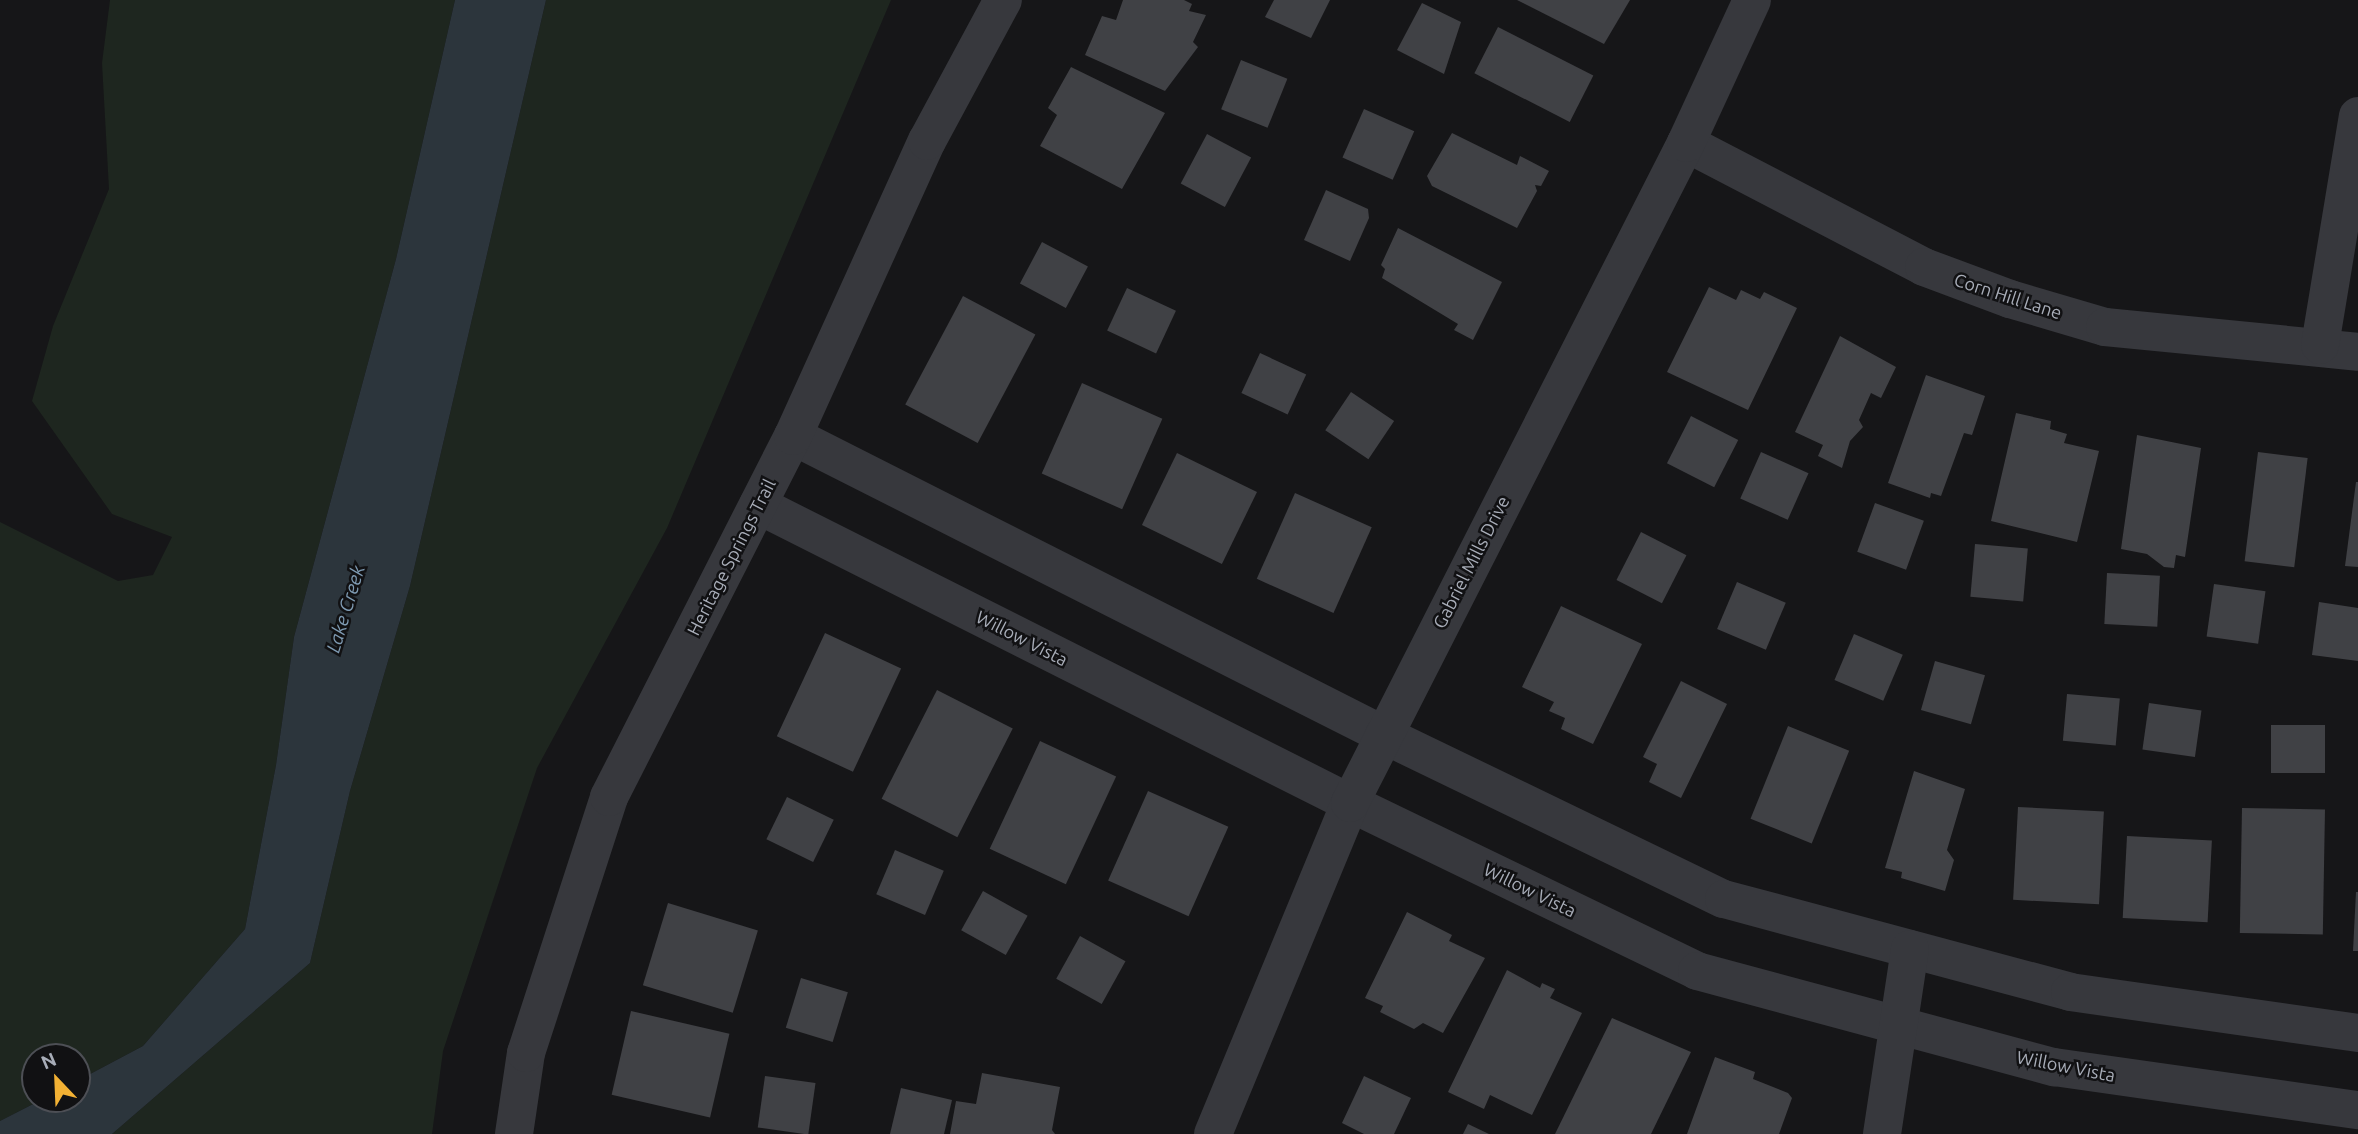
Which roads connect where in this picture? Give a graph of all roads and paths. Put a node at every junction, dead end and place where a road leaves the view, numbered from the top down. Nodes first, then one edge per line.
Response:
1 (1003, 0) edge
2 (1752, 0) edge
3 (2358, 116) edge
4 (1686, 143) junction
5 (2320, 345) junction
6 (2358, 352) edge
7 (793, 436) junction
8 (758, 505) junction
9 (1384, 735) junction
10 (1350, 803) junction
11 (1910, 949) junction
12 (1899, 1026) junction
13 (2358, 1033) edge
14 (2358, 1110) edge
15 (514, 1134) edge
16 (1213, 1134) edge
17 (1882, 1134) edge

1 - 7 street, Heritage Springs Trail
2 - 4 street, Gabriel Mills Drive
3 - 5 street
4 - 5 street, Corn Hill Lane
4 - 9 street, Gabriel Mills Drive
5 - 6 street, Corn Hill Lane
7 - 8 street, Heritage Springs Trail
7 - 9 street
8 - 10 street, Willow Vista
8 - 15 street, Heritage Springs Trail
9 - 10 street, Gabriel Mills Drive
9 - 11 street
10 - 12 street, Willow Vista
10 - 16 street, Gabriel Mills Drive
11 - 12 street
11 - 13 street
12 - 14 street, Willow Vista
12 - 17 street

